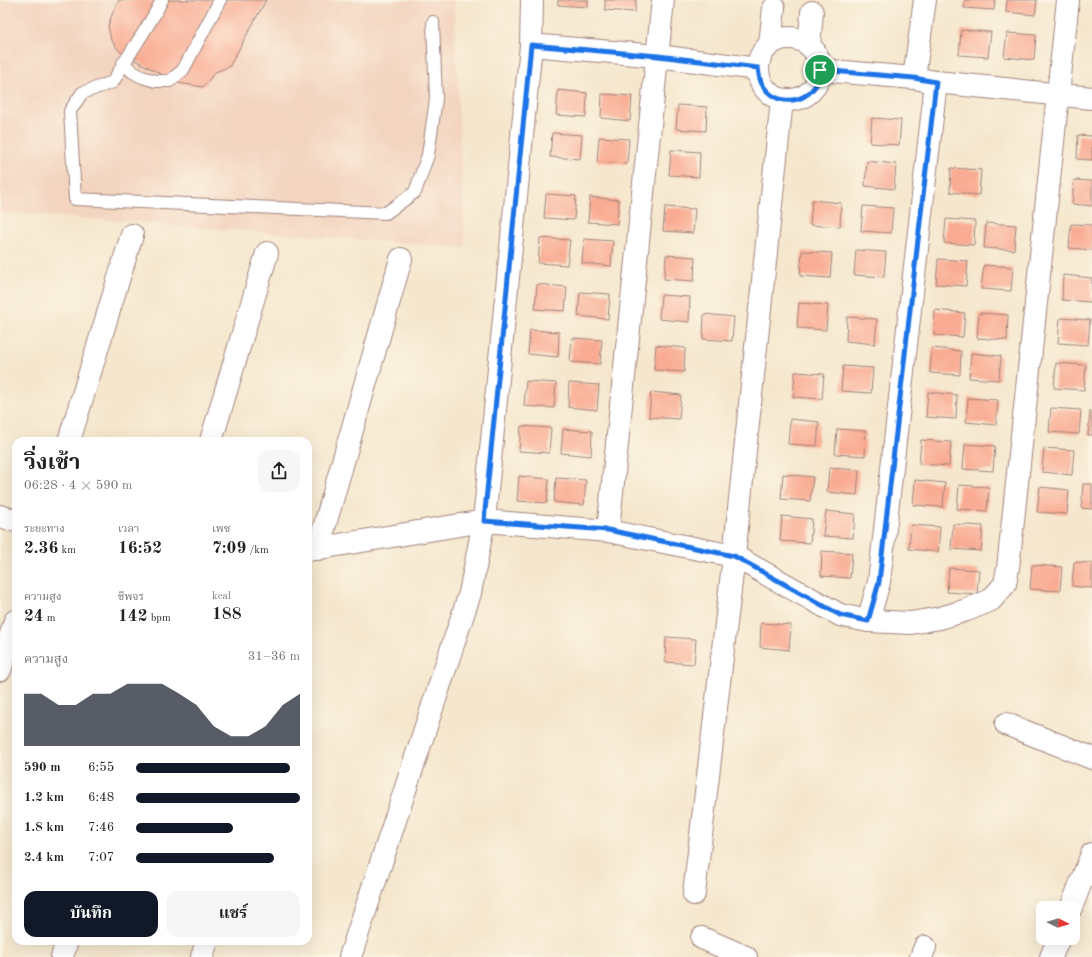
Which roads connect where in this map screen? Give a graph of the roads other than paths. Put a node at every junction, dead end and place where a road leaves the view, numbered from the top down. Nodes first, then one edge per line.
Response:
1 (162, 0) edge
2 (220, 0) edge
3 (532, 0) edge
4 (663, 0) edge
5 (925, 0) edge
6 (1068, 0) edge
7 (774, 8) dead end
8 (812, 12) dead end
9 (433, 22) dead end
10 (770, 44) junction
11 (531, 45) junction
12 (809, 45) junction
13 (658, 56) junction
14 (123, 63) junction
15 (758, 68) junction
16 (820, 70) junction
17 (914, 78) junction
18 (936, 82) junction
19 (1059, 94) junction
20 (1092, 98) edge
21 (782, 100) junction
22 (132, 235) dead end
23 (267, 252) dead end
24 (401, 259) dead end
25 (70, 437) edge
26 (212, 437) edge
27 (0, 516) edge
28 (12, 519) edge
29 (484, 521) junction
30 (608, 530) junction
31 (313, 549) edge
32 (734, 556) junction
33 (868, 621) junction
34 (12, 631) edge
35 (0, 670) edge
36 (1006, 724) dead end
37 (1092, 758) edge
38 (1092, 854) edge
39 (694, 894) dead end
40 (1074, 901) edge
41 (702, 938) dead end
42 (66, 945) edge
43 (206, 945) edge
44 (1056, 945) edge
45 (62, 957) edge
46 (202, 957) edge
47 (350, 957) edge
48 (746, 957) edge
49 (1051, 957) edge

1 - 14 lane
2 - 14 lane
3 - 11 street
4 - 13 street
5 - 17 street
6 - 19 street
7 - 10 street
8 - 12 street
9 - 14 lane
10 - 12 street
10 - 15 street
11 - 13 street
11 - 29 street
12 - 16 street
13 - 15 street
13 - 30 street
15 - 21 street
16 - 17 street
16 - 21 street
17 - 18 street
18 - 19 street
18 - 33 street
19 - 20 street
19 - 33 street
21 - 32 street
22 - 25 street
23 - 26 street
24 - 31 street
27 - 28 street
29 - 30 street
29 - 31 street
29 - 47 street
30 - 32 street
32 - 33 street
32 - 39 street
34 - 35 street
36 - 37 street
38 - 40 street
41 - 48 street
42 - 45 street
43 - 46 street
44 - 49 street

